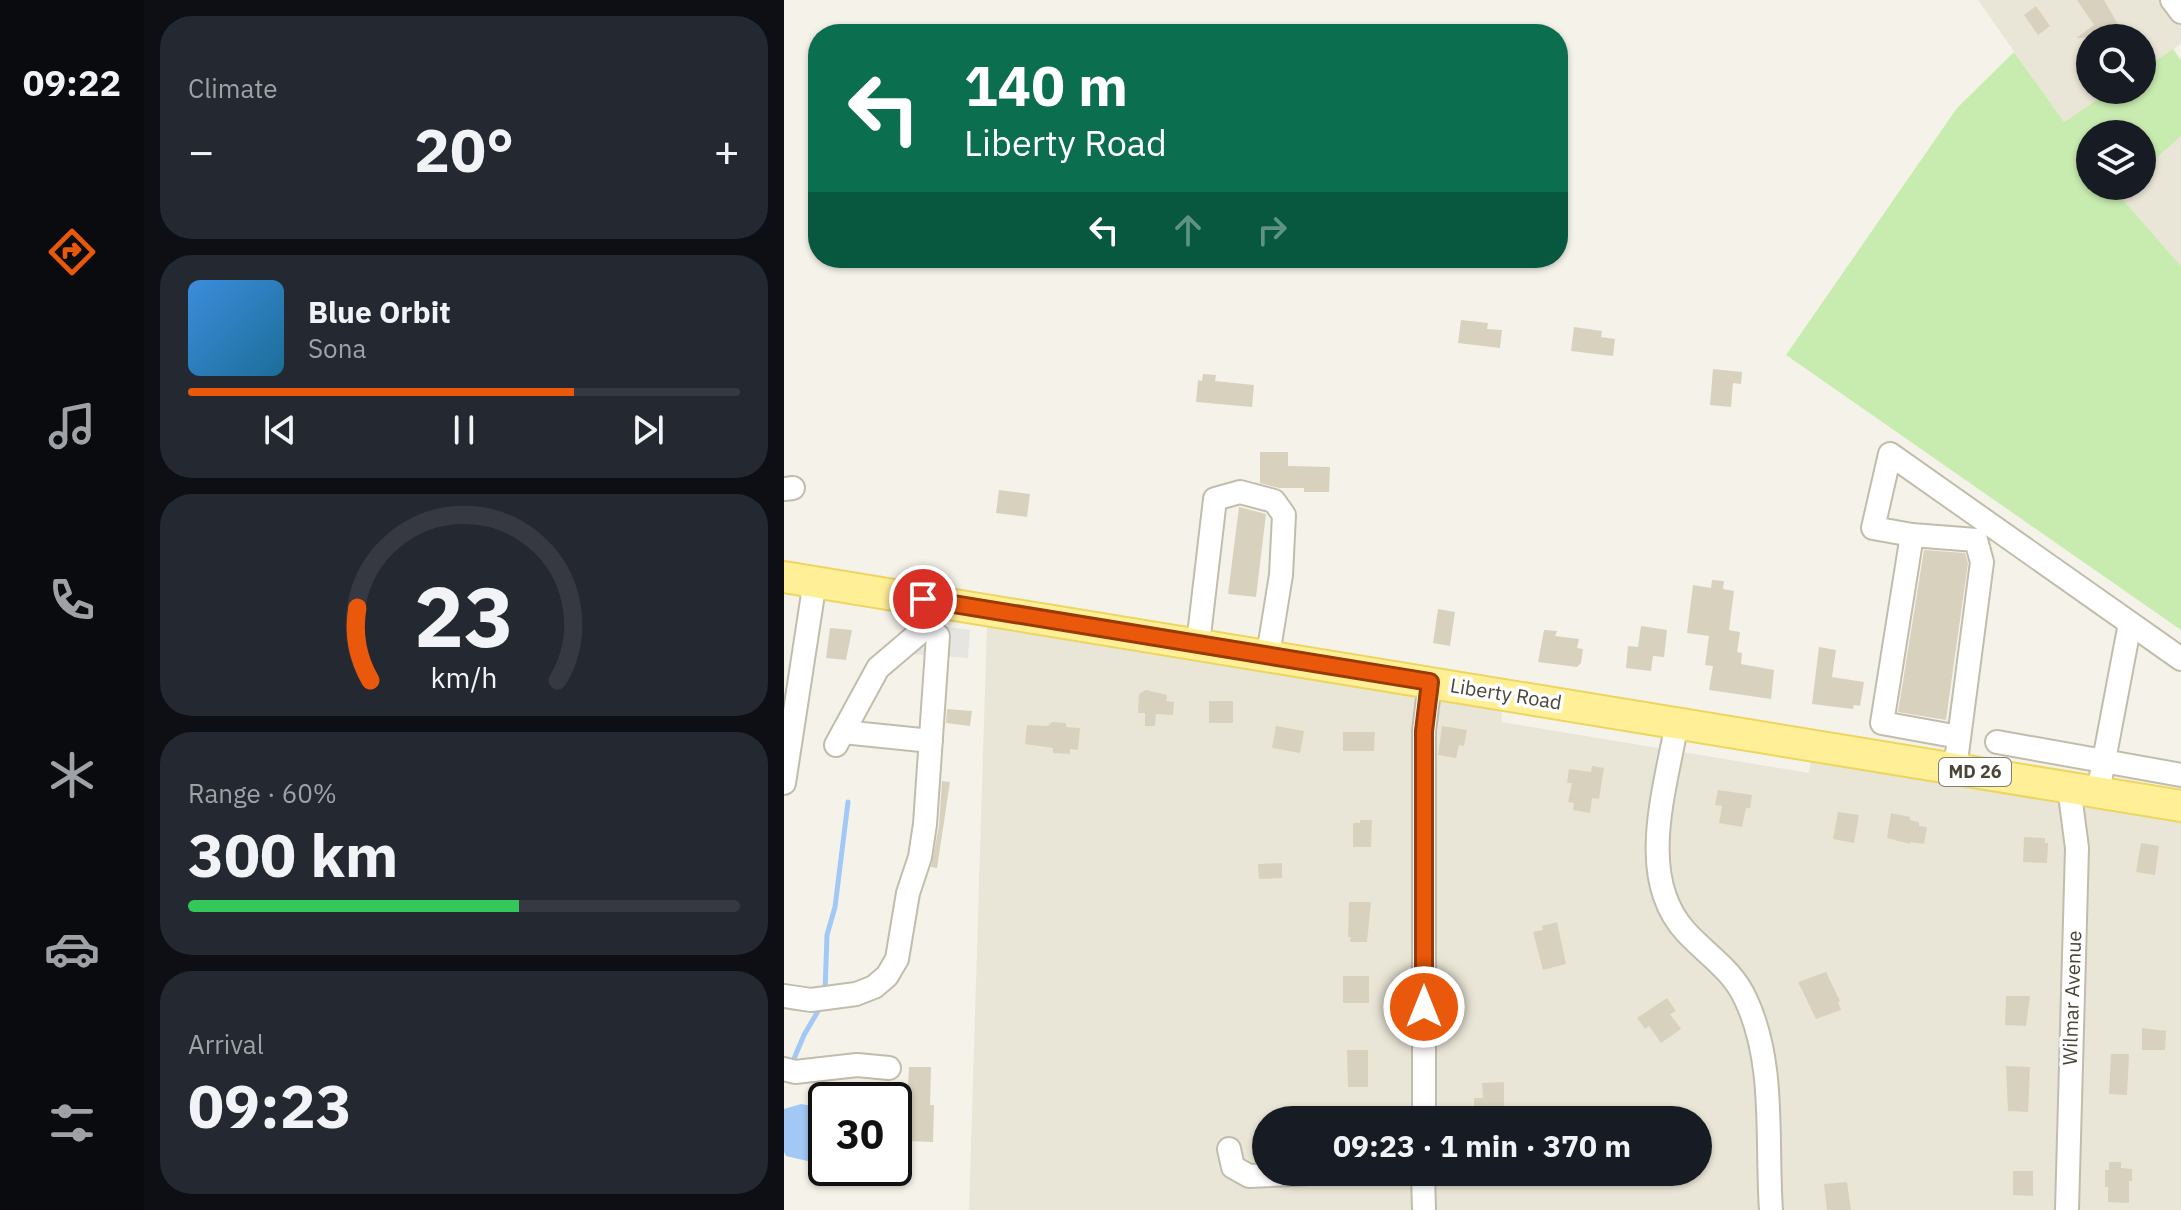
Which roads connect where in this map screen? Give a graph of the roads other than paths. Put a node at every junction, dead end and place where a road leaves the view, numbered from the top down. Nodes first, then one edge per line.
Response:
1 (2172, 0) edge
2 (2181, 12) edge
3 (1982, 532) junction
4 (1912, 535) junction
5 (784, 577) edge
6 (815, 581) junction
7 (2130, 623) junction
8 (1198, 644) junction
9 (1268, 655) junction
10 (2181, 659) edge
11 (1430, 682) junction
12 (1677, 722) junction
13 (1959, 737) junction
14 (931, 741) junction
15 (1997, 742) dead end
16 (2104, 761) junction
17 (1955, 769) junction
18 (2181, 775) edge
19 (784, 783) edge
20 (2083, 790) junction
21 (2181, 806) edge
22 (784, 996) edge
23 (889, 1068) dead end
24 (784, 1069) edge
25 (1424, 1106) edge
26 (1229, 1149) dead end
27 (1252, 1176) edge
28 (1424, 1186) edge
29 (1424, 1210) edge
30 (1771, 1210) edge
31 (2067, 1210) edge

1 - 2 street
3 - 4 street
3 - 4 street
3 - 7 street
3 - 13 street
4 - 13 street
5 - 6 main road, Liberty Road / MD 26
6 - 8 main road, Liberty Road / MD 26
6 - 19 street
7 - 10 street
7 - 16 street, Wilmar Avenue
8 - 9 main road, Liberty Road / MD 26
8 - 9 street
9 - 11 main road, Liberty Road / MD 26
11 - 12 main road, Liberty Road / MD 26
11 - 25 street
12 - 17 main road, Liberty Road / MD 26
12 - 30 street
13 - 17 street
14 - 14 street
14 - 22 street
15 - 16 street
16 - 18 street
16 - 20 street, Wilmar Avenue
17 - 20 main road, Liberty Road / MD 26
20 - 21 main road, Liberty Road / MD 26
20 - 31 street, Wilmar Avenue
23 - 24 street
26 - 27 street
28 - 29 street

